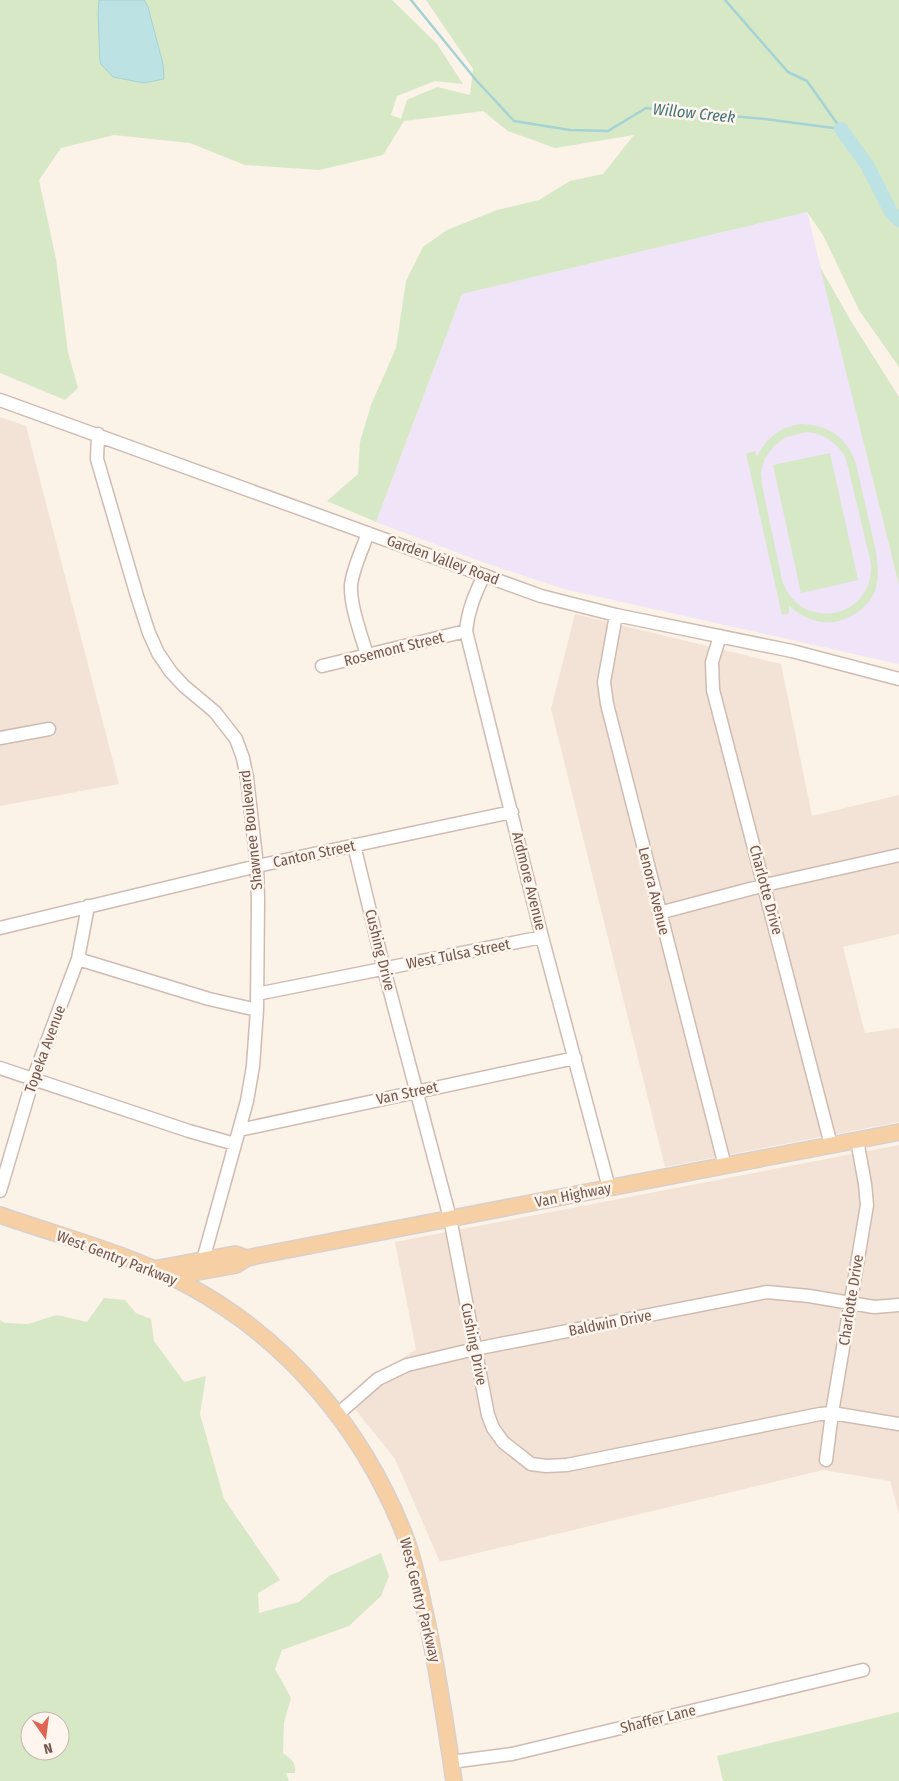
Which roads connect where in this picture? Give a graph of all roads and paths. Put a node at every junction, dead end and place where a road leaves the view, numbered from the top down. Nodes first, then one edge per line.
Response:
1 (0, 400) edge
2 (98, 434) junction
3 (368, 533) junction
4 (484, 576) junction
5 (616, 615) junction
6 (466, 631) junction
7 (720, 636) junction
8 (367, 655) junction
9 (322, 666) dead end
10 (899, 679) edge
11 (49, 729) dead end
12 (0, 738) edge
13 (512, 812) junction
14 (354, 845) junction
15 (899, 855) edge
16 (257, 866) junction
17 (765, 885) junction
18 (88, 906) junction
19 (660, 913) junction
20 (0, 928) edge
21 (542, 937) junction
22 (78, 959) junction
23 (384, 969) junction
24 (257, 994) junction
25 (257, 1010) junction
26 (575, 1058) junction
27 (0, 1068) edge
28 (34, 1079) junction
29 (416, 1092) junction
30 (239, 1130) junction
31 (899, 1132) edge
32 (857, 1140) junction
33 (235, 1144) junction
34 (832, 1145) junction
35 (725, 1166) junction
36 (609, 1188) junction
37 (0, 1191) edge
38 (0, 1215) edge
39 (450, 1218) junction
40 (247, 1258) junction
41 (203, 1260) junction
42 (154, 1269) junction
43 (171, 1277) junction
44 (852, 1302) junction
45 (899, 1305) edge
46 (475, 1349) junction
47 (832, 1413) junction
48 (338, 1414) junction
49 (899, 1424) edge
50 (826, 1460) dead end
51 (863, 1670) dead end
52 (451, 1762) junction
53 (454, 1781) edge

1 - 2 street, Garden Valley Road
2 - 3 street, Garden Valley Road
2 - 16 street, Shawnee Boulevard
3 - 4 street, Garden Valley Road
3 - 8 street
4 - 5 street, Garden Valley Road
4 - 6 street, Ardmore Avenue
5 - 7 street, Garden Valley Road
5 - 19 street, Lenora Avenue
6 - 8 street, Rosemont Street
6 - 13 street, Ardmore Avenue
7 - 10 street, Garden Valley Road
7 - 17 street, Charlotte Drive
8 - 9 street, Rosemont Street
11 - 12 street
13 - 14 street, Canton Street
13 - 21 street, Ardmore Avenue
14 - 16 street, Canton Street
14 - 23 street, Cushing Drive
15 - 17 street
16 - 18 street, Canton Street
16 - 24 street, Shawnee Boulevard
17 - 19 street
17 - 34 street, Charlotte Drive
18 - 20 street, Canton Street
18 - 22 street, Topeka Avenue
19 - 35 street, Lenora Avenue
21 - 23 street, West Tulsa Street
21 - 26 street, Ardmore Avenue
22 - 25 street
22 - 28 street, Topeka Avenue
23 - 24 street, West Tulsa Street
23 - 29 street, Cushing Drive
24 - 25 street, Shawnee Boulevard
25 - 30 street, Shawnee Boulevard
26 - 29 street, Van Street
26 - 36 street, Ardmore Avenue
27 - 28 street
28 - 33 street
28 - 37 street, Topeka Avenue
29 - 30 street, Van Street
29 - 39 street, Cushing Drive
30 - 33 street, Shawnee Boulevard
31 - 32 main road, Van Highway
32 - 34 main road, Van Highway
32 - 44 street, Charlotte Drive
33 - 41 street, Shawnee Boulevard
34 - 35 main road, Van Highway
35 - 36 main road, Van Highway
36 - 39 main road, Van Highway
38 - 42 main road, West Gentry Parkway
39 - 40 main road, Van Highway
39 - 46 street, Cushing Drive
40 - 41 main road, Van Highway
40 - 43 main road, Van Highway
41 - 42 main road, Van Highway
42 - 43 main road, West Gentry Parkway
43 - 48 main road, West Gentry Parkway
44 - 45 street, Baldwin Drive
44 - 46 street, Baldwin Drive
44 - 47 street, Charlotte Drive
46 - 47 street, Cushing Drive
46 - 48 street, Baldwin Drive
47 - 49 street, Cushing Drive
47 - 50 street, Charlotte Drive
48 - 52 main road, West Gentry Parkway
51 - 52 street, Shaffer Lane
52 - 53 main road, West Gentry Parkway

